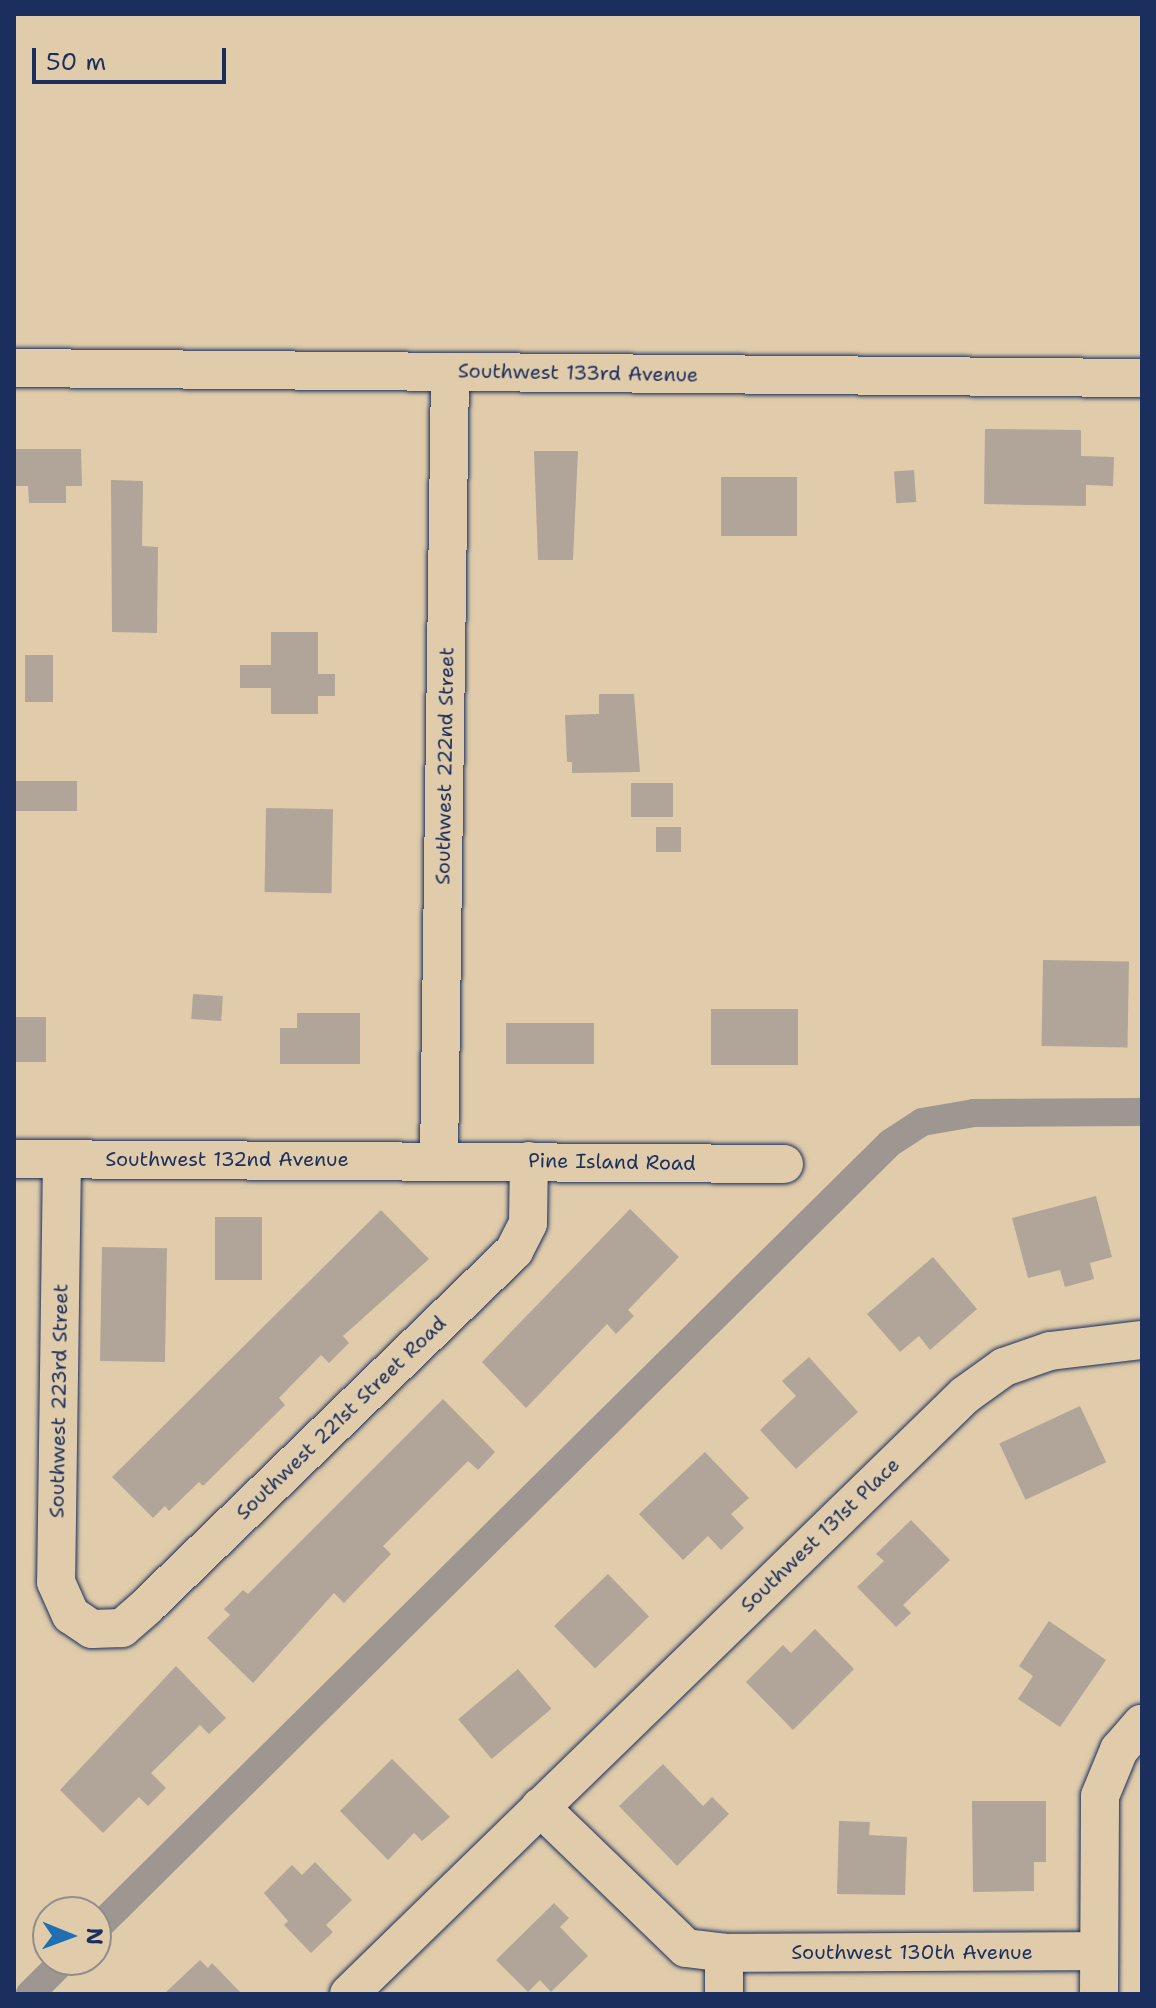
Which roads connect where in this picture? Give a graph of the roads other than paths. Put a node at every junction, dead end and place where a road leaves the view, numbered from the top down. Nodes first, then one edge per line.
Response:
1 (14, 368) edge
2 (450, 372) junction
3 (1142, 378) edge
4 (14, 1159) edge
5 (62, 1159) junction
6 (439, 1160) junction
7 (529, 1161) junction
8 (784, 1164) dead end
9 (1142, 1340) edge
10 (92, 1629) joint
11 (1142, 1724) edge
12 (540, 1807) junction
13 (1099, 1951) junction
14 (724, 1953) junction
15 (349, 1994) edge
16 (724, 1994) edge
17 (1099, 1994) edge

1 - 2 street, Southwest 133rd Avenue
2 - 3 street, Southwest 133rd Avenue
2 - 6 street, Southwest 222nd Street
4 - 5 street, Southwest 132nd Avenue
5 - 6 street, Southwest 132nd Avenue
5 - 10 street, Southwest 223rd Street
6 - 7 street, Pine Island Road
7 - 8 street, Pine Island Road
7 - 10 street, Southwest 221st Street Road
9 - 12 street, Southwest 131st Place
11 - 13 street
12 - 14 street, Southwest 130th Avenue
12 - 15 street, Southwest 131st Place
13 - 14 street, Southwest 130th Avenue
13 - 17 street
14 - 16 street

